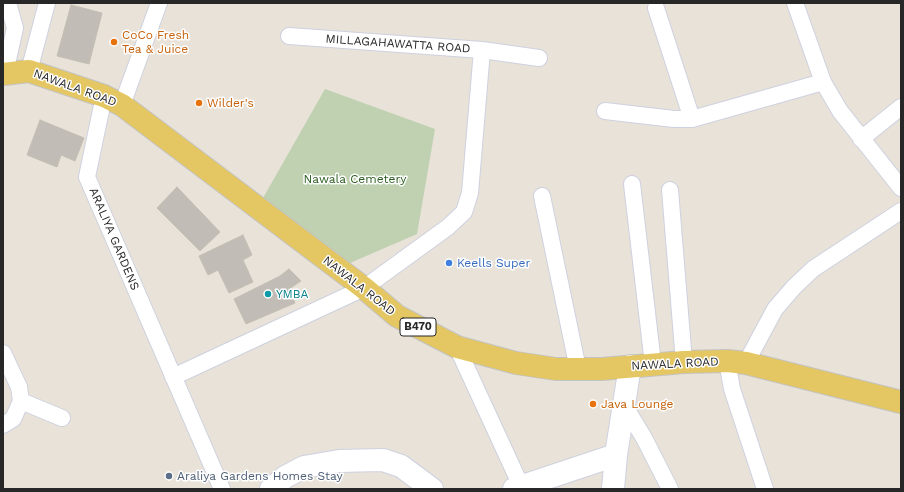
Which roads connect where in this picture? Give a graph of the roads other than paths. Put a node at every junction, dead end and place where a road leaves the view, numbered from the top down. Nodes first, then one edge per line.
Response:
1 (8, 3) edge
2 (47, 3) edge
3 (159, 3) edge
4 (795, 3) edge
5 (656, 8) dead end
6 (289, 36) dead end
7 (482, 50) junction
8 (539, 58) dead end
9 (29, 71) junction
10 (4, 74) edge
11 (823, 82) junction
12 (113, 101) junction
13 (901, 107) edge
14 (605, 111) dead end
15 (692, 119) junction
16 (861, 138) junction
17 (632, 184) dead end
18 (901, 188) edge
19 (670, 190) dead end
20 (542, 196) dead end
21 (901, 211) edge
22 (364, 288) junction
23 (457, 347) junction
24 (3, 353) edge
25 (684, 362) junction
26 (736, 362) junction
27 (653, 364) junction
28 (630, 366) junction
29 (578, 369) junction
30 (173, 377) junction
31 (21, 401) junction
32 (901, 402) edge
33 (624, 405) junction
34 (62, 418) dead end
35 (3, 425) edge
36 (616, 455) junction
37 (517, 488) edge
38 (222, 489) edge
39 (271, 489) edge
40 (432, 489) edge
41 (613, 489) edge
42 (670, 489) edge
43 (765, 489) edge

1 - 10 street
2 - 9 street
3 - 12 street, ARALIYA GARDENS
4 - 11 street
5 - 15 street
6 - 7 street, MILLAGAHAWATTA ROAD
7 - 8 street
7 - 22 street, MILLAGAHAWATTA ROAD
9 - 10 main road, NAWALA ROAD / B470
9 - 12 main road, NAWALA ROAD / B470
11 - 15 street
11 - 16 street
12 - 22 main road, NAWALA ROAD / B470
12 - 30 street, ARALIYA GARDENS
13 - 16 street
14 - 15 street
16 - 18 street
17 - 27 street
19 - 25 street
20 - 29 street
21 - 26 street
22 - 23 main road, NAWALA ROAD / B470
22 - 30 street
23 - 29 main road, NAWALA ROAD / B470
23 - 37 street
24 - 31 street
25 - 26 main road, NAWALA ROAD / B470
25 - 27 main road, NAWALA ROAD / B470
26 - 32 main road, NAWALA ROAD / B470
26 - 43 street
27 - 28 main road, NAWALA ROAD / B470
28 - 29 main road, NAWALA ROAD / B470
28 - 33 street
30 - 38 street, ARALIYA GARDENS
31 - 34 street
31 - 35 street
33 - 36 street
33 - 42 street
36 - 37 street
36 - 41 street
39 - 40 street

